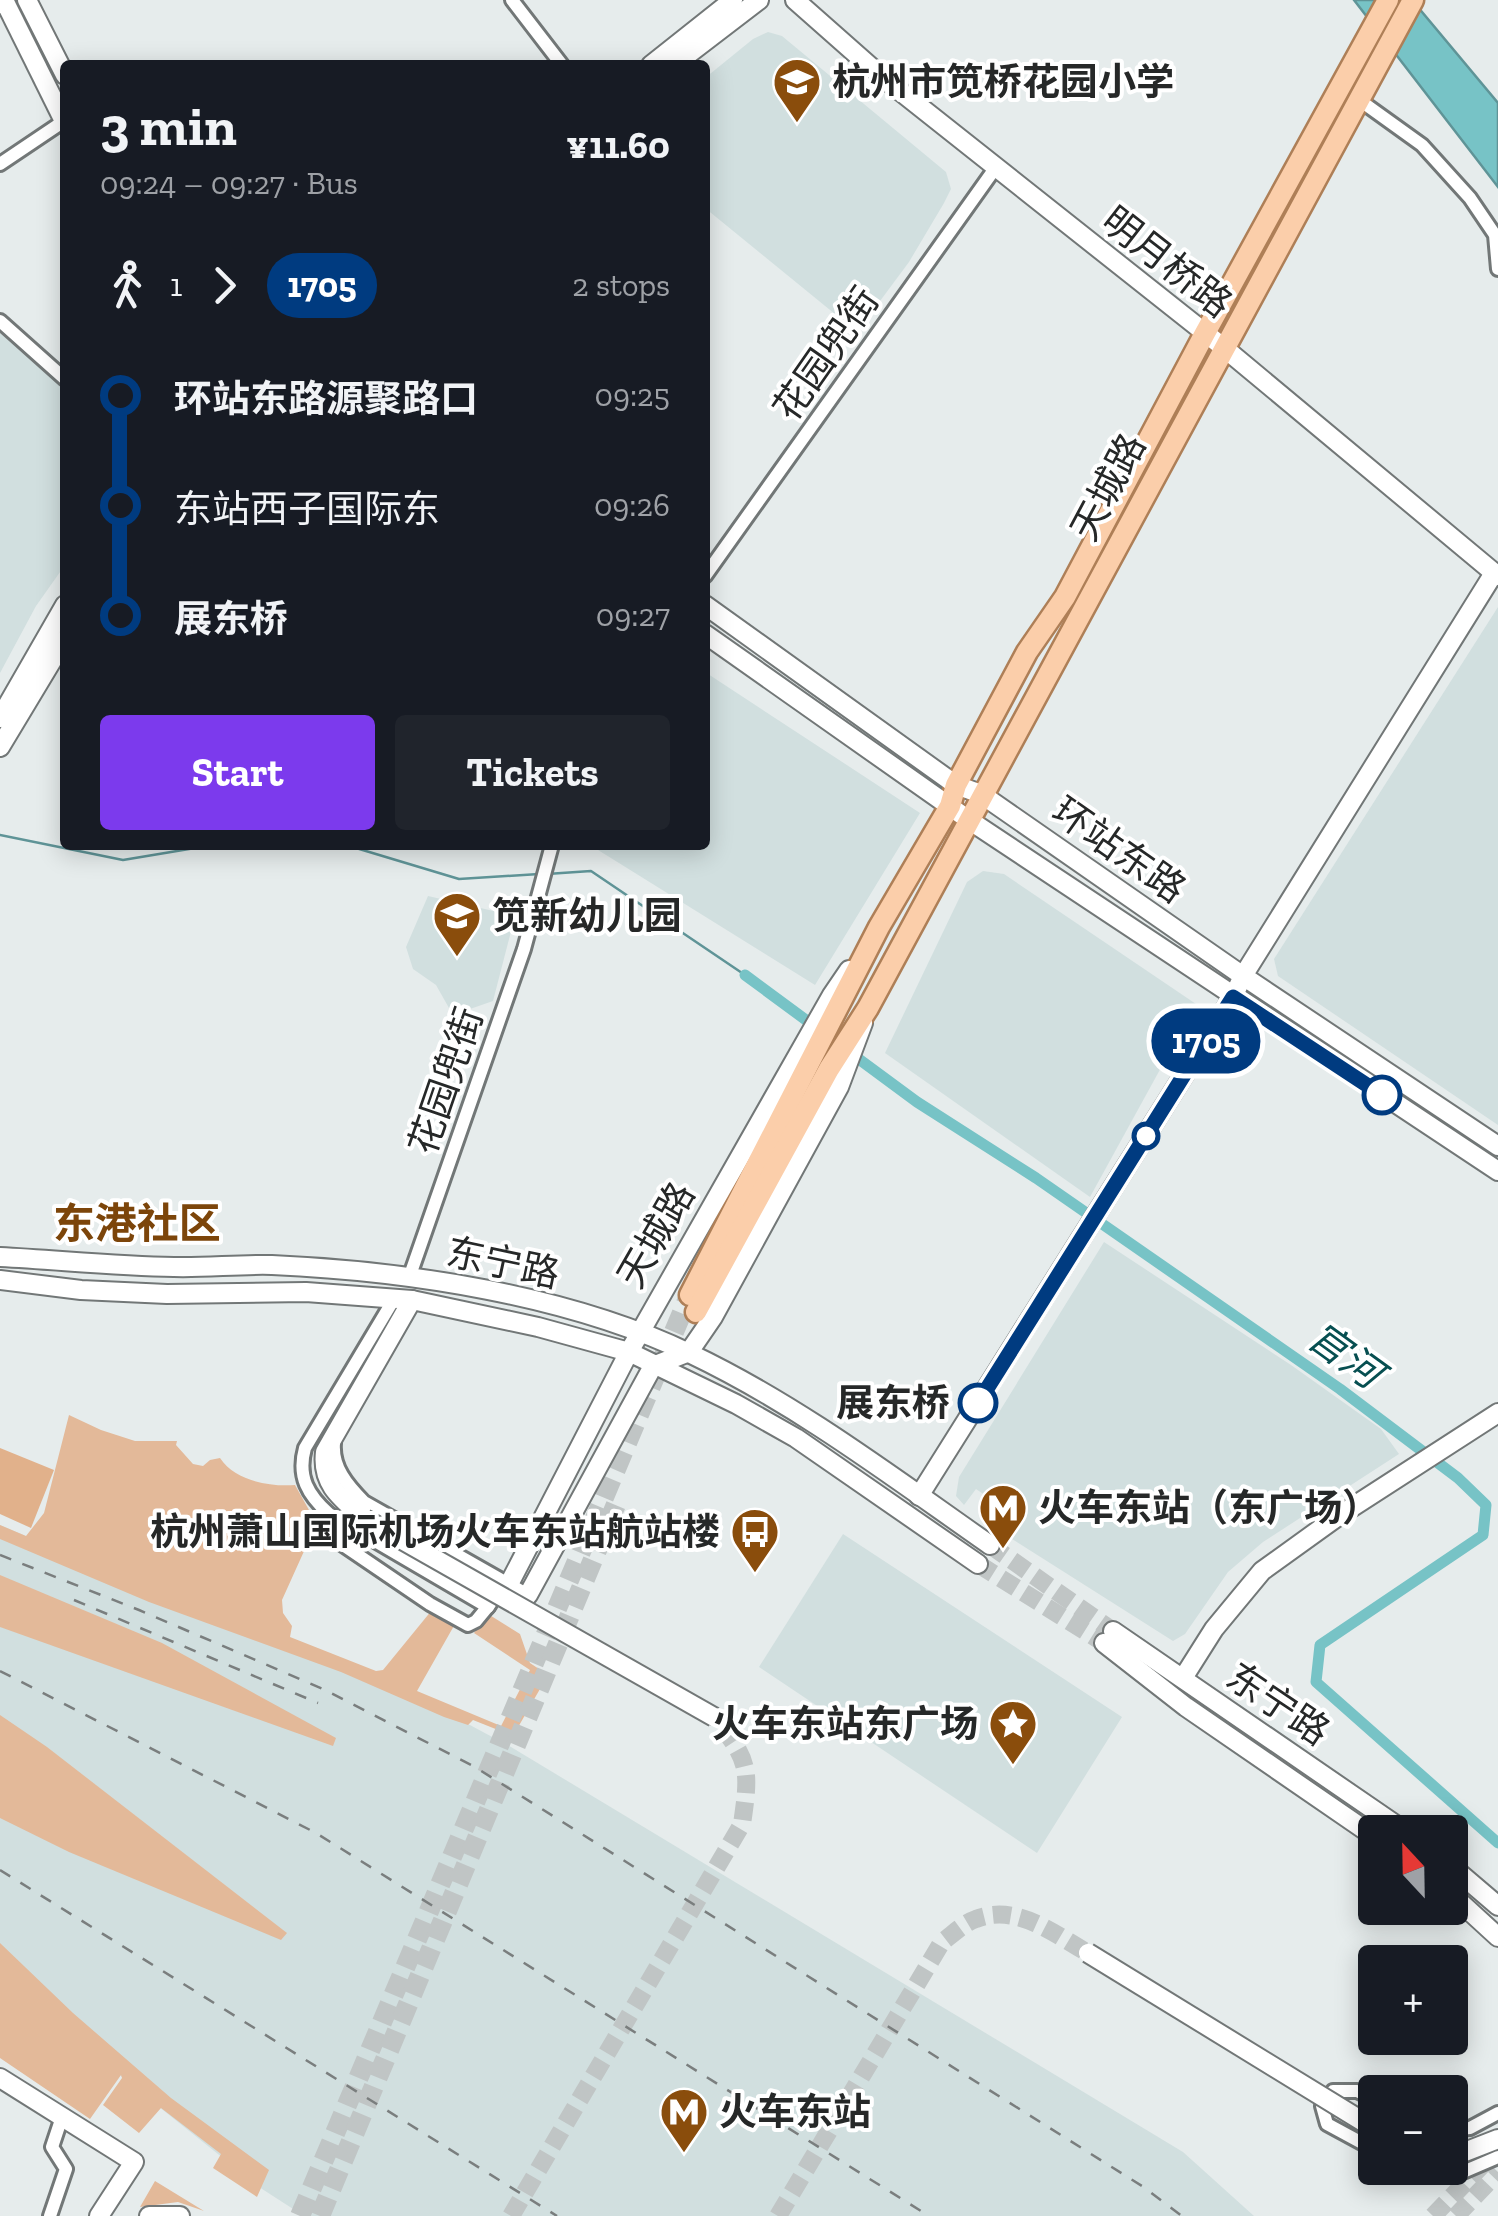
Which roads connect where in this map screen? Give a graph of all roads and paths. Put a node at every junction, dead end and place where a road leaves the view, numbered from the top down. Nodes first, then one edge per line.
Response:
1 (4, 0) edge
2 (27, 0) edge
3 (512, 0) edge
4 (733, 0) edge
5 (759, 0) edge
6 (796, 0) edge
7 (1388, 0) edge
8 (1413, 0) edge
9 (558, 60) edge
10 (657, 60) edge
11 (681, 60) edge
12 (60, 66) edge
13 (1358, 98) junction
14 (60, 114) edge
15 (60, 125) edge
16 (0, 164) edge
17 (996, 167) junction
18 (1498, 269) edge
19 (0, 321) edge
20 (1204, 335) junction
21 (1223, 348) junction
22 (60, 375) edge
23 (710, 569) edge
24 (1497, 570) edge
25 (710, 609) edge
26 (60, 615) edge
27 (710, 638) edge
28 (60, 647) edge
29 (0, 718) edge
30 (0, 747) edge
31 (956, 784) junction
32 (981, 794) junction
33 (950, 806) junction
34 (970, 820) junction
35 (551, 850) edge
36 (1243, 976) junction
37 (1233, 997) junction
38 (868, 1008) junction
39 (823, 1060) junction
40 (1498, 1146) edge
41 (1498, 1171) edge
42 (0, 1257) edge
43 (410, 1278) junction
44 (0, 1280) edge
45 (403, 1299) junction
46 (691, 1306) tunnel mouth
47 (640, 1334) junction
48 (629, 1352) junction
49 (689, 1352) junction
50 (654, 1366) junction
51 (1498, 1414) edge
52 (335, 1430) junction
53 (920, 1496) junction
54 (324, 1532) dead end
55 (990, 1545) tunnel mouth
56 (978, 1564) tunnel mouth
57 (508, 1586) junction
58 (528, 1595) joint
59 (488, 1607) junction
60 (1183, 1678) junction
61 (714, 1717) tunnel mouth
62 (1381, 1815) edge
63 (1358, 1825) edge
64 (1468, 1881) edge
65 (1498, 1906) edge
66 (1468, 1910) edge
67 (1498, 1937) edge
68 (1088, 1953) tunnel mouth
69 (0, 2078) edge
70 (1358, 2092) edge
71 (1498, 2112) edge
72 (62, 2117) junction
73 (1358, 2119) edge
74 (1468, 2128) edge
75 (1498, 2139) edge
76 (1358, 2141) edge
77 (1468, 2151) edge
78 (1498, 2157) edge
79 (1468, 2170) edge
80 (50, 2216) edge
81 (99, 2216) edge
82 (149, 2216) edge
83 (180, 2216) edge

1 - 14 main road
2 - 12 main road
3 - 9 street
4 - 10 main road
5 - 11 main road
6 - 17 main road, 明月桥路
7 - 20 main road, 天城路
8 - 13 main road, 天城路
13 - 18 street
13 - 21 main road, 天城路
15 - 16 street
17 - 20 main road, 明月桥路
17 - 23 street, 花园兜街
19 - 22 street
20 - 21 main road, 明月桥路
20 - 31 main road, 天城路
21 - 24 main road, 明月桥路
21 - 32 main road, 天城路
24 - 36 main road
25 - 31 main road, 环站东路
26 - 29 main road
27 - 33 main road, 环站东路
28 - 30 main road
31 - 32 main road, 环站东路
31 - 33 main road, 天城路
32 - 34 main road, 天城路
32 - 36 main road, 环站东路
33 - 34 main road, 环站东路
33 - 39 main road, 天城路
34 - 37 main road, 环站东路
34 - 38 main road, 天城路
35 - 43 street, 花园兜街
36 - 37 main road
36 - 40 main road, 环站东路
37 - 41 main road, 环站东路
37 - 53 main road
38 - 39 main road, 天城路
38 - 39 main road, 天城路
39 - 46 main road, 天城路
39 - 47 main road, 天城路
39 - 49 main road, 天城路
42 - 43 main road, 东宁路
43 - 47 main road, 东宁路
44 - 45 main road, 东宁路
45 - 48 main road, 东宁路
45 - 52 main road
45 - 59 street
47 - 48 main road, 天城路
47 - 49 main road, 东宁路
48 - 50 main road, 东宁路
48 - 57 main road, 天城路
49 - 50 main road
49 - 53 main road, 东宁路
50 - 56 main road, 东宁路
50 - 58 main road
51 - 60 main road
52 - 57 street
52 - 61 main road, bridge
53 - 55 main road, 东宁路
54 - 59 street
57 - 58 street
57 - 59 street
60 - 62 main road, 东宁路
60 - 63 main road, 东宁路
64 - 65 main road
66 - 67 main road
68 - 73 main road, bridge
69 - 72 main road
70 - 76 street
71 - 74 street
72 - 80 street
72 - 81 main road
75 - 77 main road
78 - 79 street
82 - 83 main road

